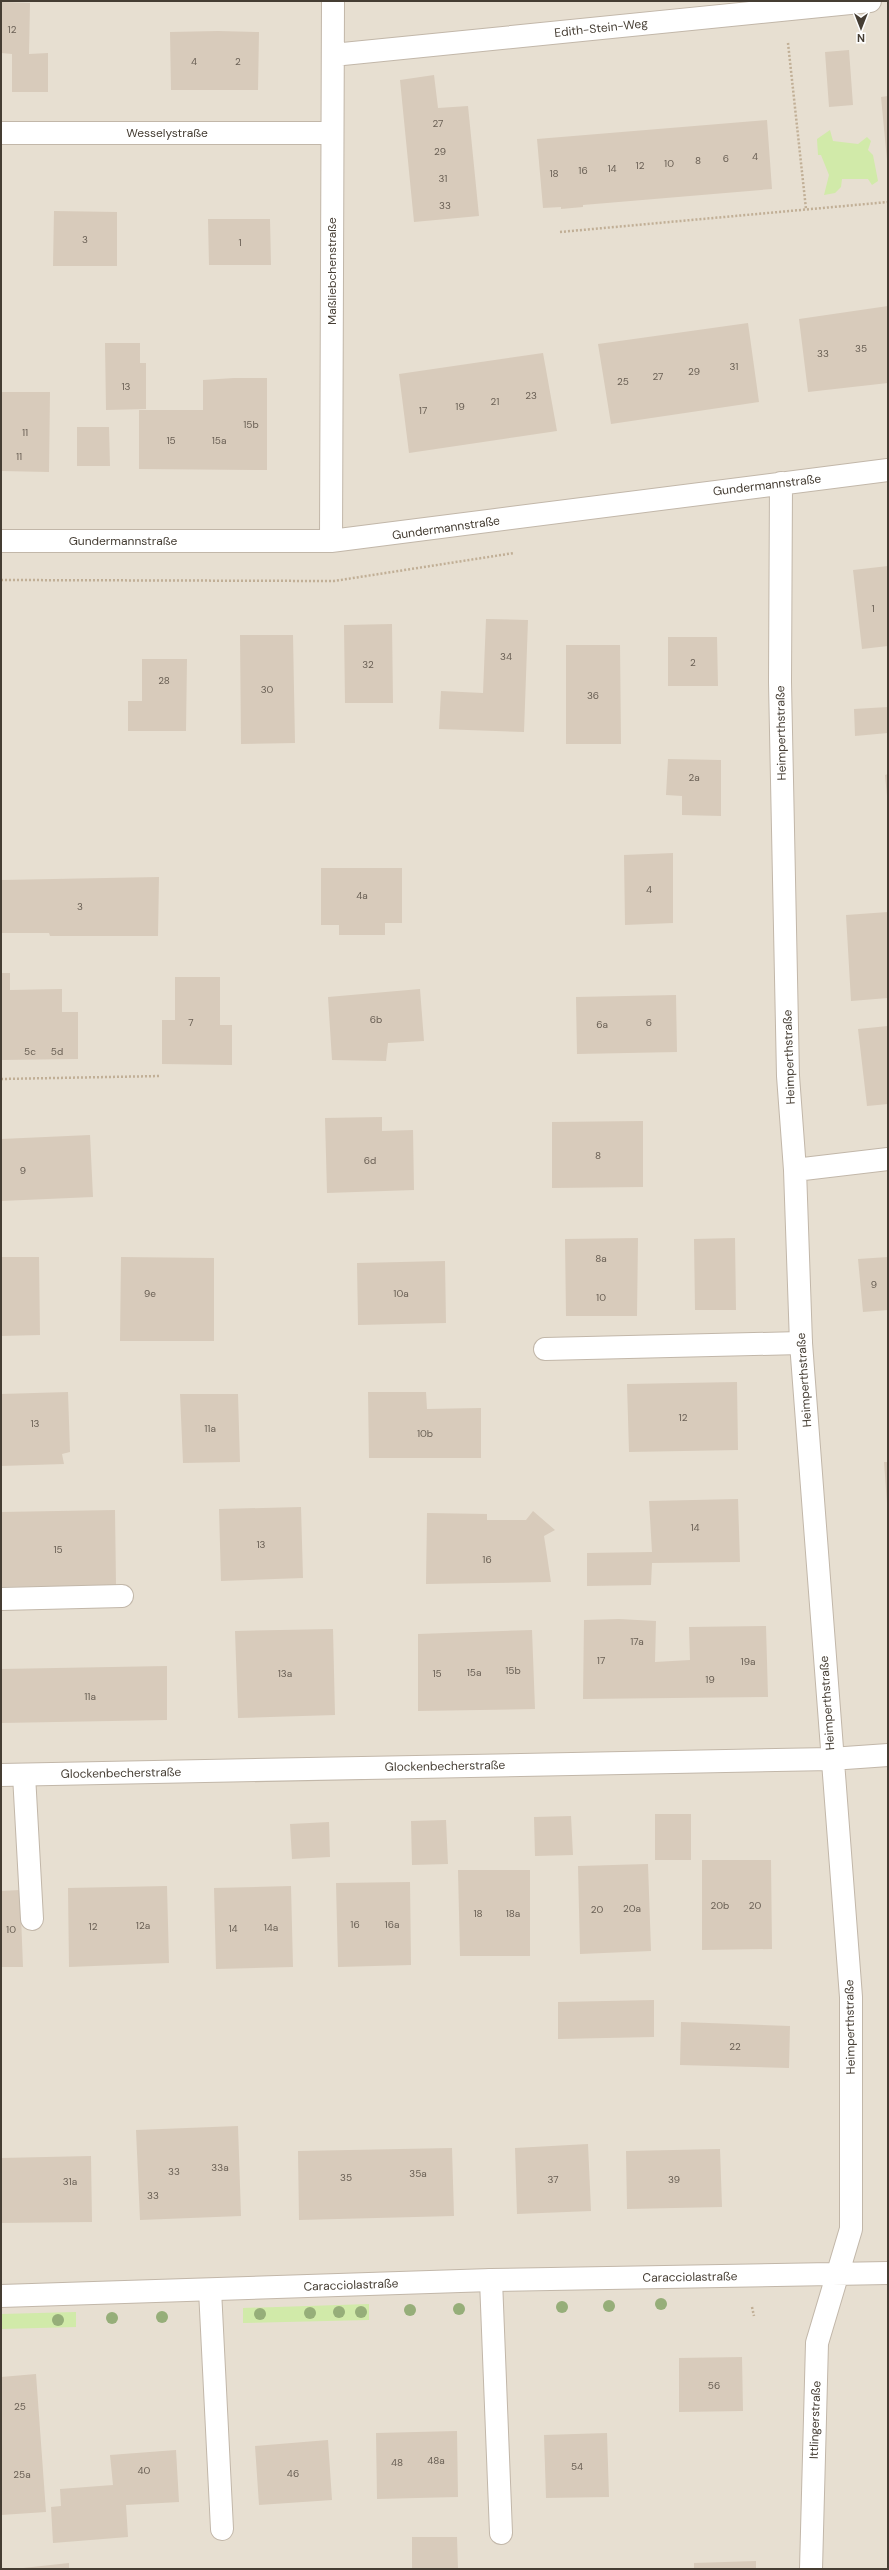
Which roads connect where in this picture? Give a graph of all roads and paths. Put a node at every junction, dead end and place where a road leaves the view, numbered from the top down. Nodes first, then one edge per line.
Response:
1 (333, 1) edge
2 (870, 1) edge
3 (784, 10) junction
4 (333, 55) junction
5 (1, 133) edge
6 (332, 133) junction
7 (888, 202) edge
8 (806, 209) junction
9 (560, 232) dead end
10 (888, 470) edge
11 (781, 483) junction
12 (1, 541) edge
13 (331, 541) junction
14 (161, 1076) dead end
15 (1, 1079) edge
16 (888, 1160) edge
17 (794, 1170) junction
18 (801, 1343) junction
19 (545, 1349) dead end
20 (122, 1596) dead end
21 (1, 1599) edge
22 (888, 1755) edge
23 (831, 1759) junction
24 (1, 1775) edge
25 (24, 1775) junction
26 (32, 1919) dead end
27 (888, 2273) edge
28 (838, 2274) junction
29 (491, 2280) junction
30 (210, 2290) junction
31 (1, 2296) edge
32 (222, 2529) dead end
33 (501, 2533) dead end
34 (811, 2569) edge

1 - 4 street, Maßliebchenstraße
2 - 3 street, Edith-Stein-Weg
3 - 4 street, Edith-Stein-Weg
3 - 8 path
4 - 6 street, Maßliebchenstraße
5 - 6 street, Wesselystraße
6 - 13 street, Maßliebchenstraße
7 - 8 path
8 - 9 path
10 - 11 street, Gundermannstraße
11 - 13 street, Gundermannstraße
11 - 17 street, Heimperthstraße
12 - 13 street, Gundermannstraße
14 - 15 path
16 - 17 street
17 - 18 street, Heimperthstraße
18 - 19 street
18 - 23 street, Heimperthstraße
20 - 21 street
22 - 23 street, Glockenbecherstraße
23 - 25 street, Glockenbecherstraße
23 - 28 street, Heimperthstraße
24 - 25 street, Glockenbecherstraße
25 - 26 street
27 - 28 street, Caracciolastraße
28 - 29 street, Caracciolastraße
28 - 34 street, Ittlingerstraße
29 - 30 street, Caracciolastraße
29 - 33 street
30 - 31 street, Caracciolastraße
30 - 32 street

